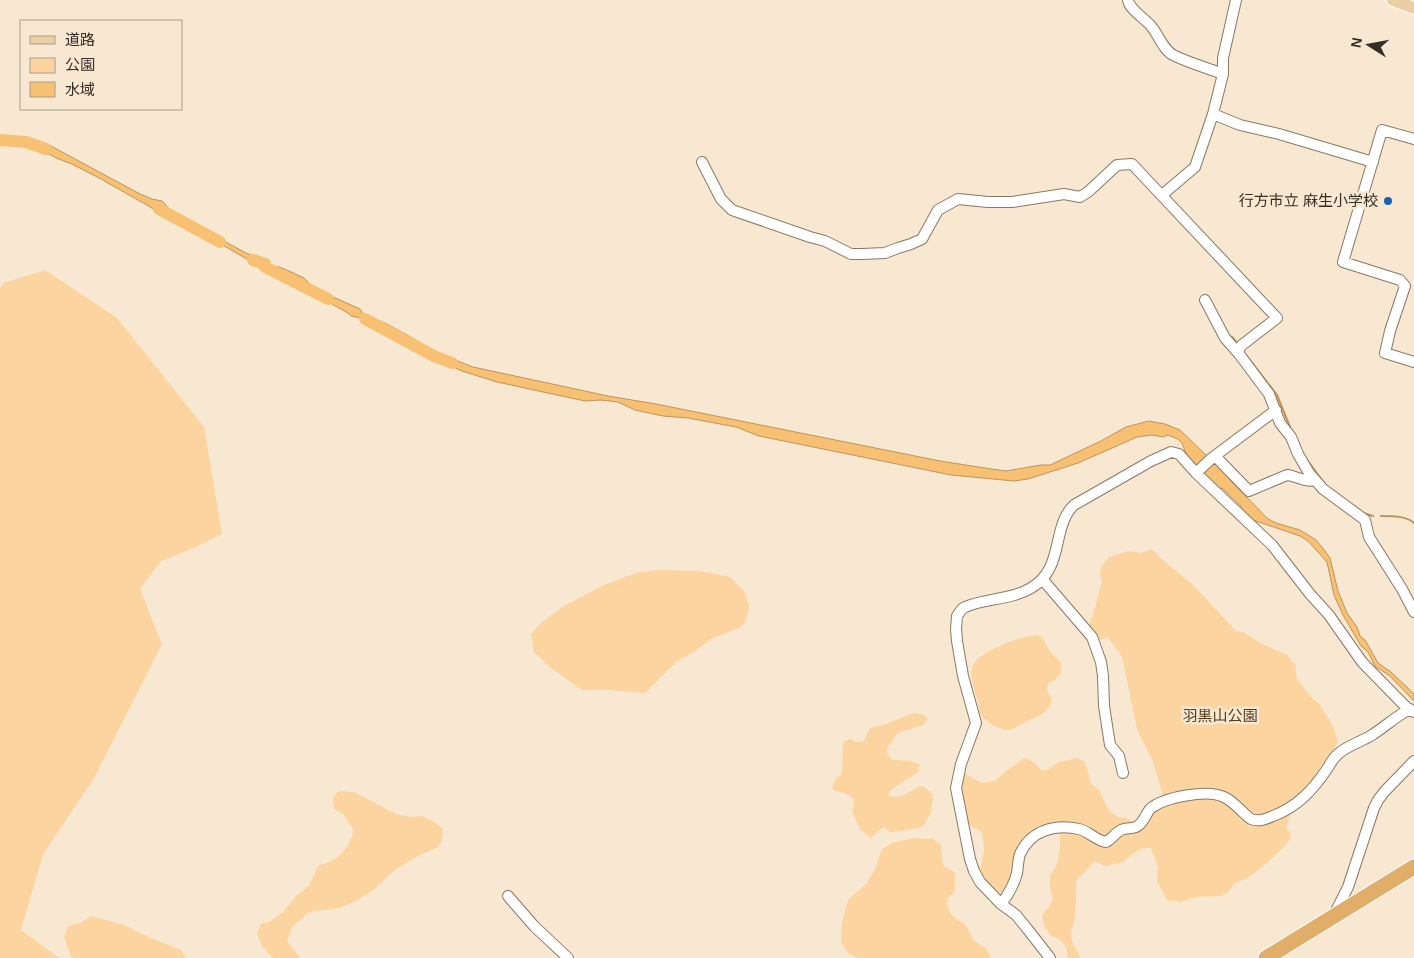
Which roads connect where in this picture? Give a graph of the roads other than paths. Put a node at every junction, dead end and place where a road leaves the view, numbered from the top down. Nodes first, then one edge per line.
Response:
1 (1128, 0) edge
2 (1236, 0) edge
3 (1393, 0) edge
4 (1414, 8) edge
5 (1223, 74) junction
6 (1213, 114) junction
7 (1414, 139) edge
8 (702, 162) dead end
9 (1373, 162) junction
10 (1162, 196) junction
11 (1206, 300) dead end
12 (1239, 354) junction
13 (1414, 362) edge
14 (1276, 410) junction
15 (1213, 457) junction
16 (1197, 471) junction
17 (1314, 480) junction
18 (1043, 580) junction
19 (1414, 612) edge
20 (1412, 710) edge
21 (1414, 761) edge
22 (1123, 773) dead end
23 (1414, 867) edge
24 (508, 896) dead end
25 (1001, 904) junction
26 (1337, 914) junction
27 (568, 958) edge
28 (1050, 958) edge
29 (1266, 958) edge

1 - 5 street
2 - 5 street
3 - 4 main road
5 - 6 street
6 - 9 street
6 - 10 street
7 - 9 street
8 - 10 street
9 - 13 street
10 - 12 street
11 - 12 street
12 - 14 street
14 - 15 street
14 - 17 street
15 - 16 street
15 - 17 street
16 - 18 street
16 - 20 street
17 - 19 street
18 - 22 street
18 - 25 street
20 - 25 street
21 - 26 street
23 - 26 highway
24 - 27 street
25 - 28 street
26 - 29 highway

